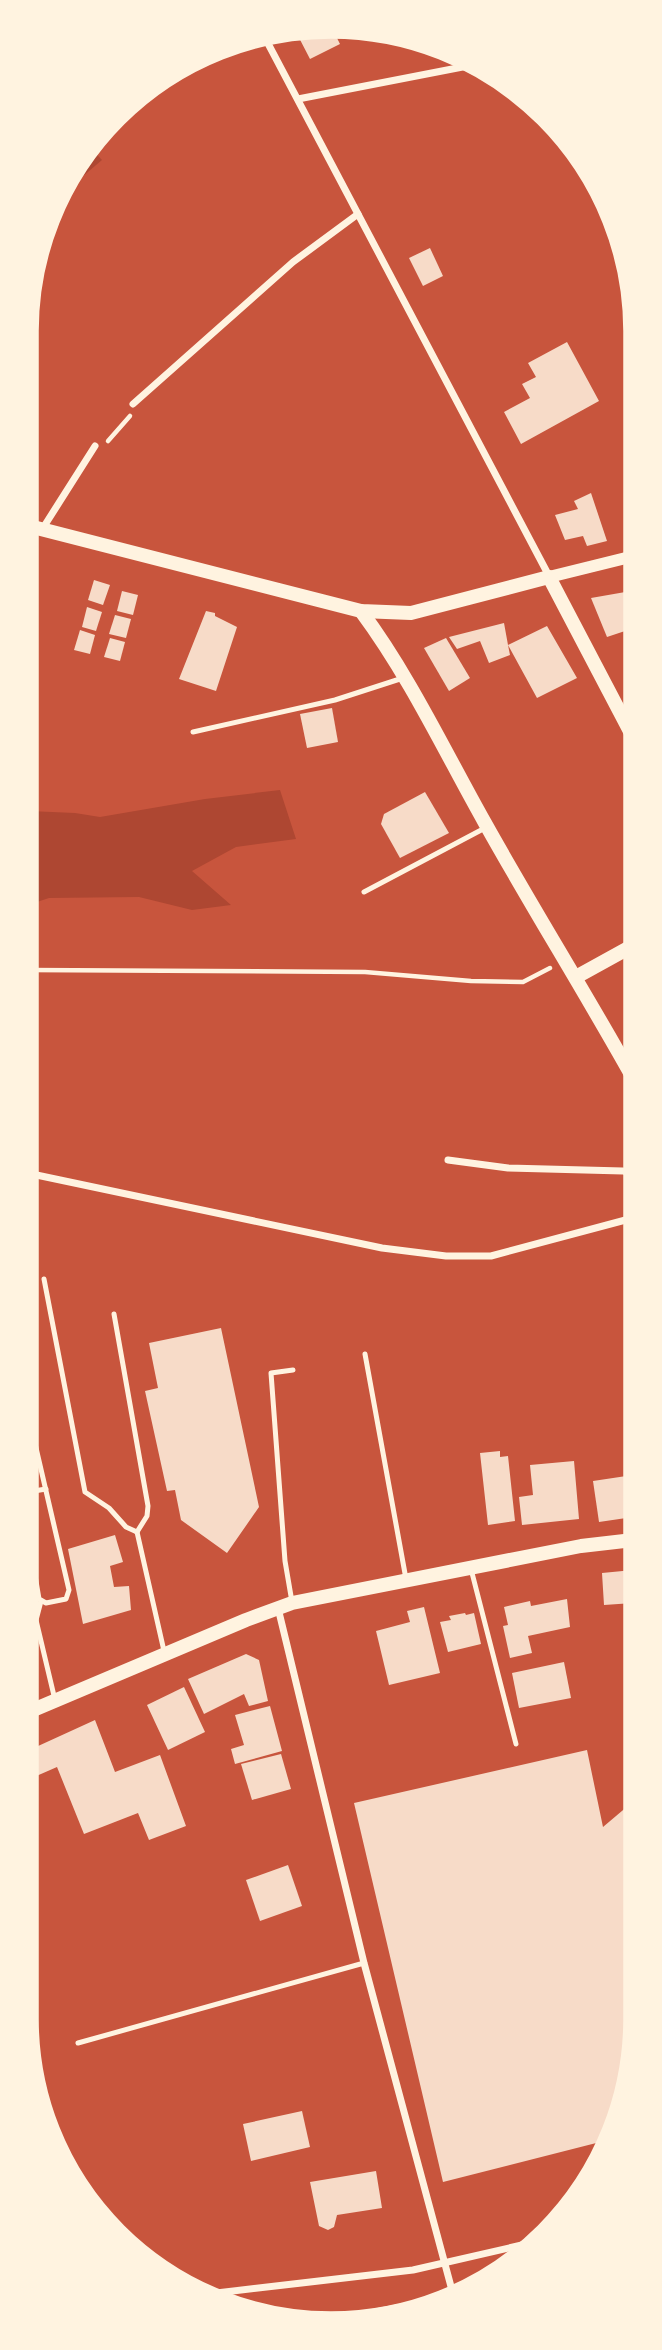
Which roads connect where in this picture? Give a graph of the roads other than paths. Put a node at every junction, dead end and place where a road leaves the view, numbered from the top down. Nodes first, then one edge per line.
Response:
1 (268, 44) edge
2 (461, 67) edge
3 (298, 99) junction
4 (358, 214) junction
5 (133, 404) road end
6 (95, 446) road end
7 (37, 526) edge
8 (37, 527) edge
9 (625, 558) edge
10 (549, 577) junction
11 (361, 611) junction
12 (404, 677) junction
13 (625, 722) edge
14 (193, 732) dead end
15 (487, 827) junction
16 (364, 891) dead end
17 (625, 950) edge
18 (576, 976) junction
19 (625, 1055) edge
20 (448, 1160) dead end
21 (625, 1172) edge
22 (37, 1175) edge
23 (625, 1220) edge
24 (44, 1279) dead end
25 (114, 1314) dead end
26 (365, 1354) dead end
27 (293, 1370) dead end
28 (37, 1451) edge
29 (46, 1489) junction
30 (37, 1491) edge
31 (137, 1532) junction
32 (625, 1541) edge
33 (471, 1569) junction
34 (406, 1579) junction
35 (37, 1596) edge
36 (41, 1601) junction
37 (285, 1606) junction
38 (37, 1616) edge
39 (37, 1624) edge
40 (164, 1654) junction
41 (55, 1700) junction
42 (37, 1708) edge
43 (516, 1744) dead end
44 (364, 1963) junction
45 (78, 2043) dead end
46 (517, 2246) edge
47 (446, 2263) junction
48 (452, 2287) edge
49 (222, 2292) edge

1 - 3 street
2 - 3 street
3 - 4 street
4 - 5 street
4 - 10 street
6 - 7 street
8 - 11 main road
9 - 10 street
10 - 11 main road
10 - 13 main road
11 - 12 main road
12 - 14 lane
12 - 15 main road
15 - 16 lane
15 - 18 main road
17 - 18 main road
18 - 19 main road
20 - 21 street
22 - 23 street
24 - 31 lane
25 - 31 lane
26 - 34 lane
27 - 37 lane
28 - 29 lane
29 - 30 lane
29 - 36 lane
31 - 40 lane
32 - 33 main road
33 - 34 main road
33 - 43 lane
34 - 37 main road
35 - 36 lane
36 - 38 lane
37 - 40 main road
37 - 44 street
39 - 41 lane
40 - 41 main road
41 - 42 main road
44 - 45 lane
44 - 47 street
46 - 47 street
47 - 48 street
47 - 49 street

